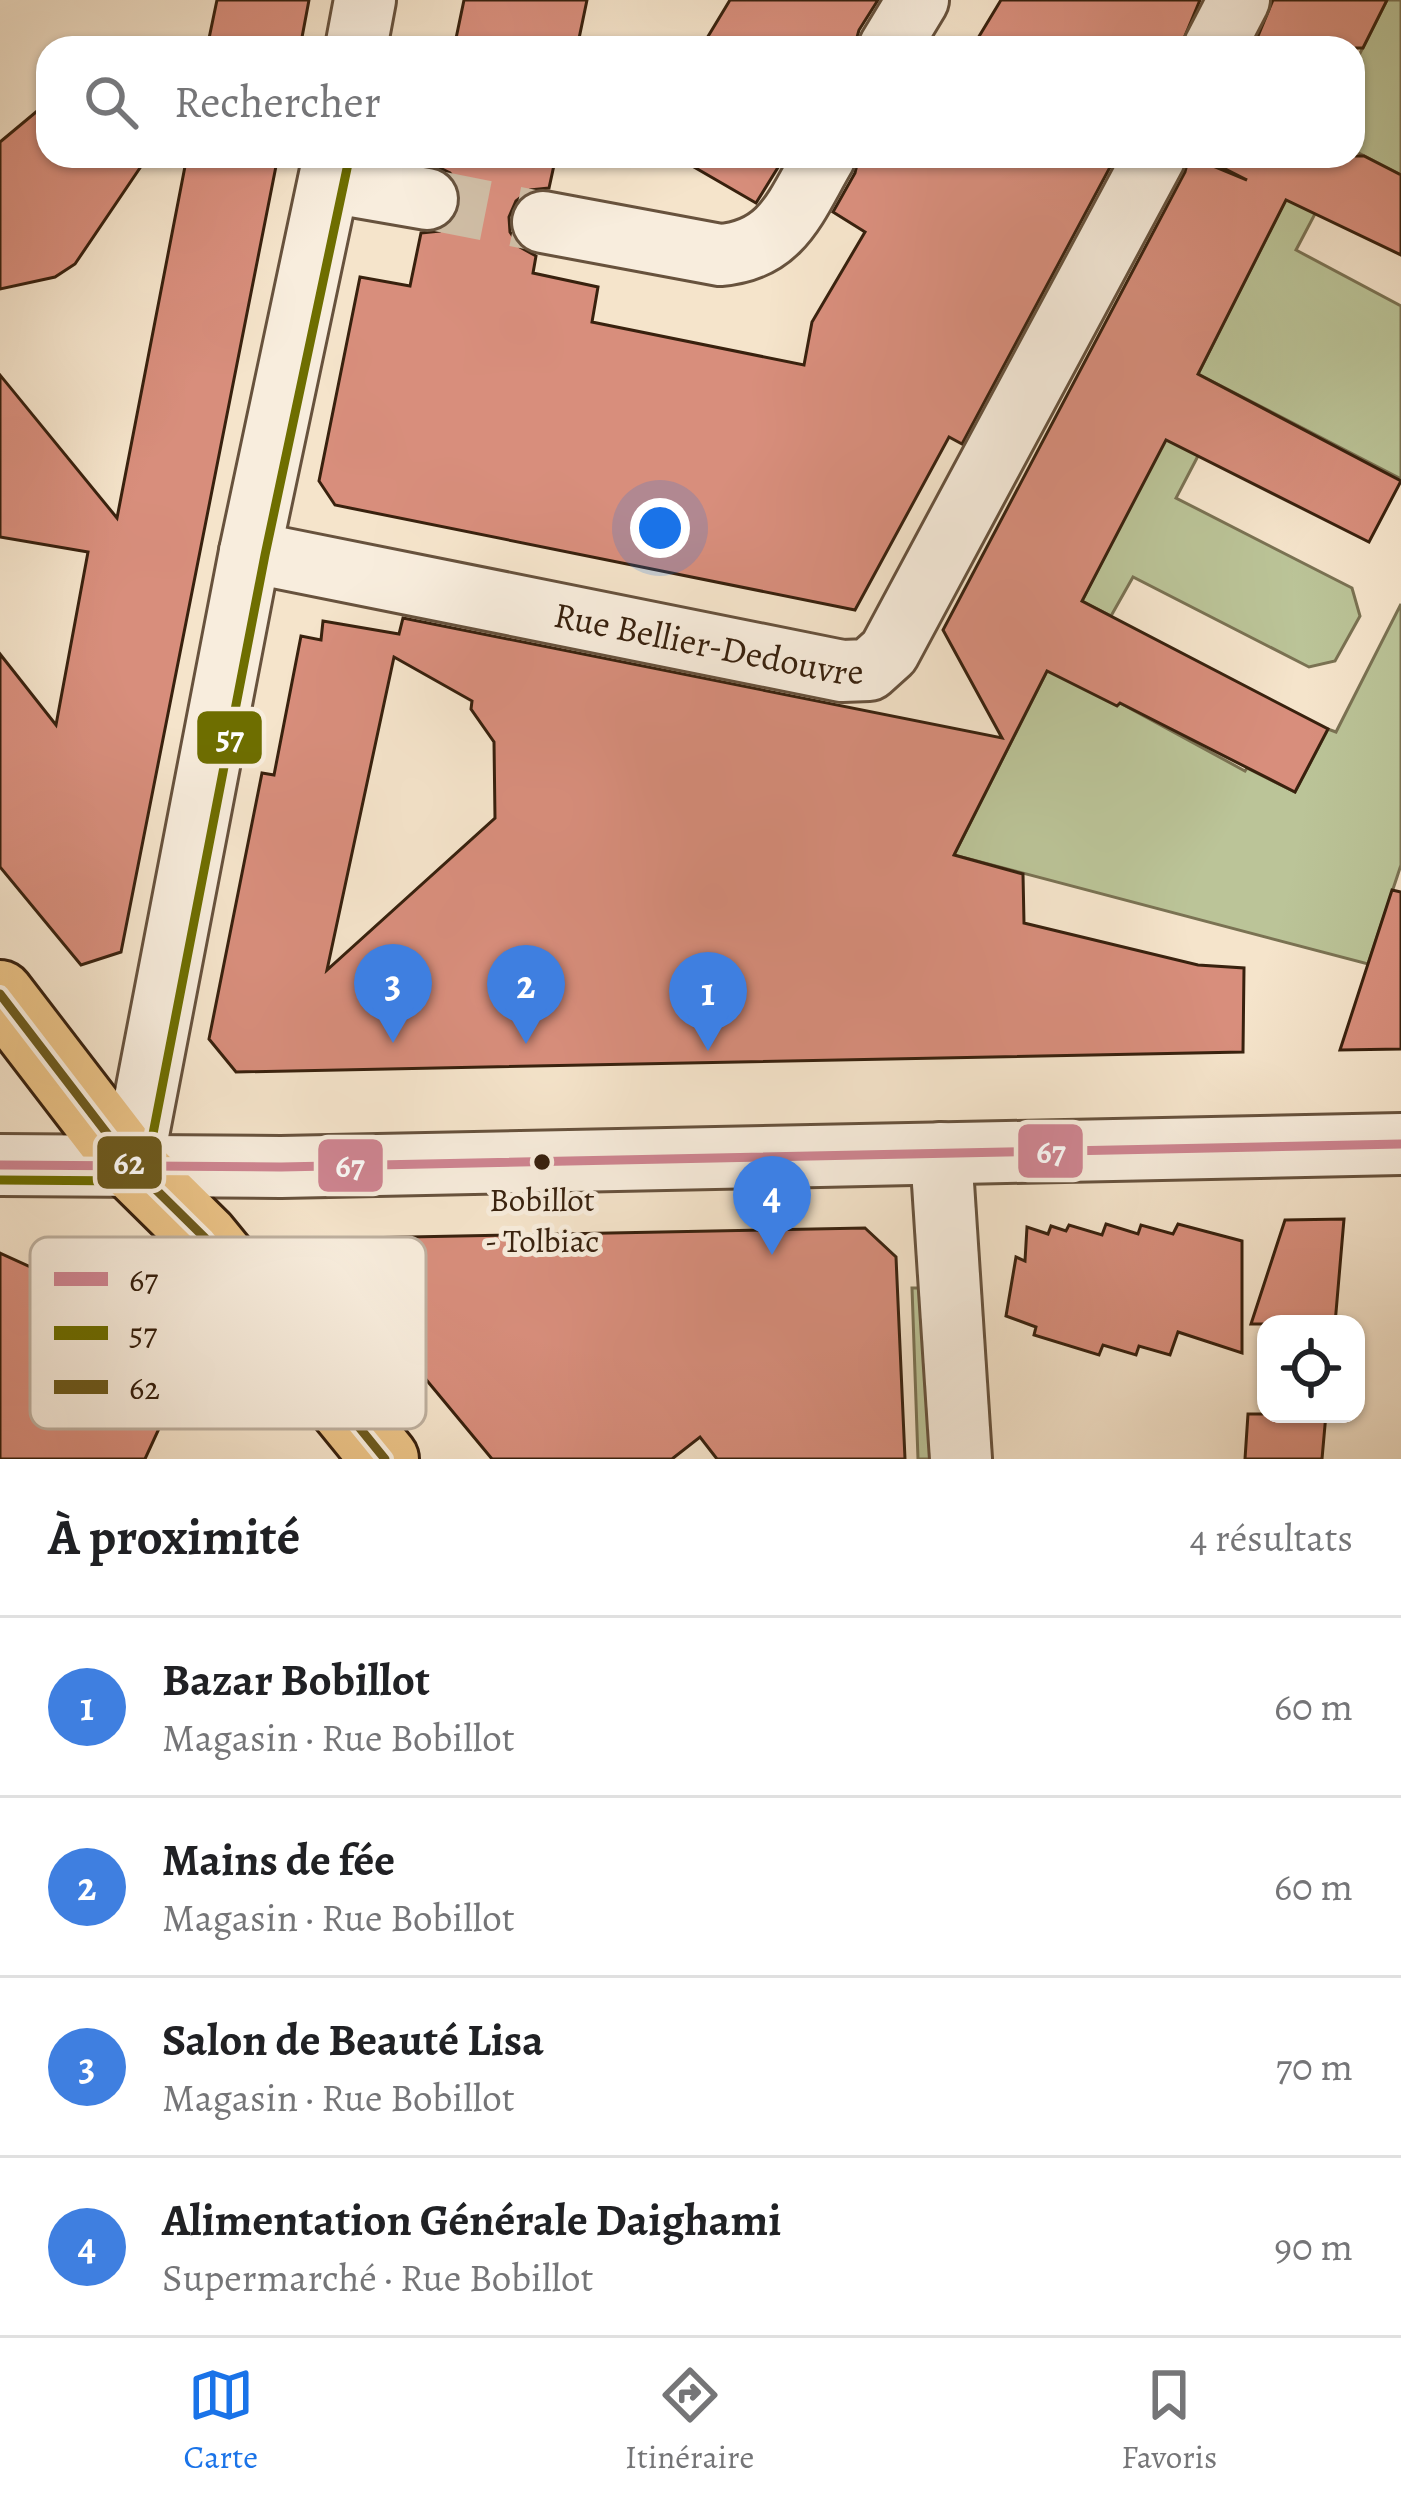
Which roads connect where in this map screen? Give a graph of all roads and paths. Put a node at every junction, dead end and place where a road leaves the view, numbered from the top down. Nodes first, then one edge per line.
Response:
1 (365, 0) edge
2 (918, 0) edge
3 (1239, 0) edge
4 (358, 36) edge
5 (896, 36) edge
6 (1220, 36) edge
7 (818, 168) edge
8 (1149, 168) edge
9 (332, 169) edge
10 (427, 200) tunnel mouth
11 (543, 222) tunnel mouth
12 (250, 552) junction
13 (0, 994) edge
14 (1401, 1144) edge
15 (940, 1154) junction
16 (0, 1165) edge
17 (133, 1166) junction
18 (204, 1237) edge
19 (361, 1429) edge
20 (386, 1459) edge
21 (962, 1459) edge

1 - 4 street
2 - 5 street
3 - 6 street
7 - 11 street
8 - 12 street, Rue Bellier-Dedouvre
9 - 10 street
9 - 12 street
12 - 17 street
13 - 17 main road
14 - 15 street
15 - 17 street
15 - 21 street
16 - 17 street
17 - 18 main road
19 - 20 main road

